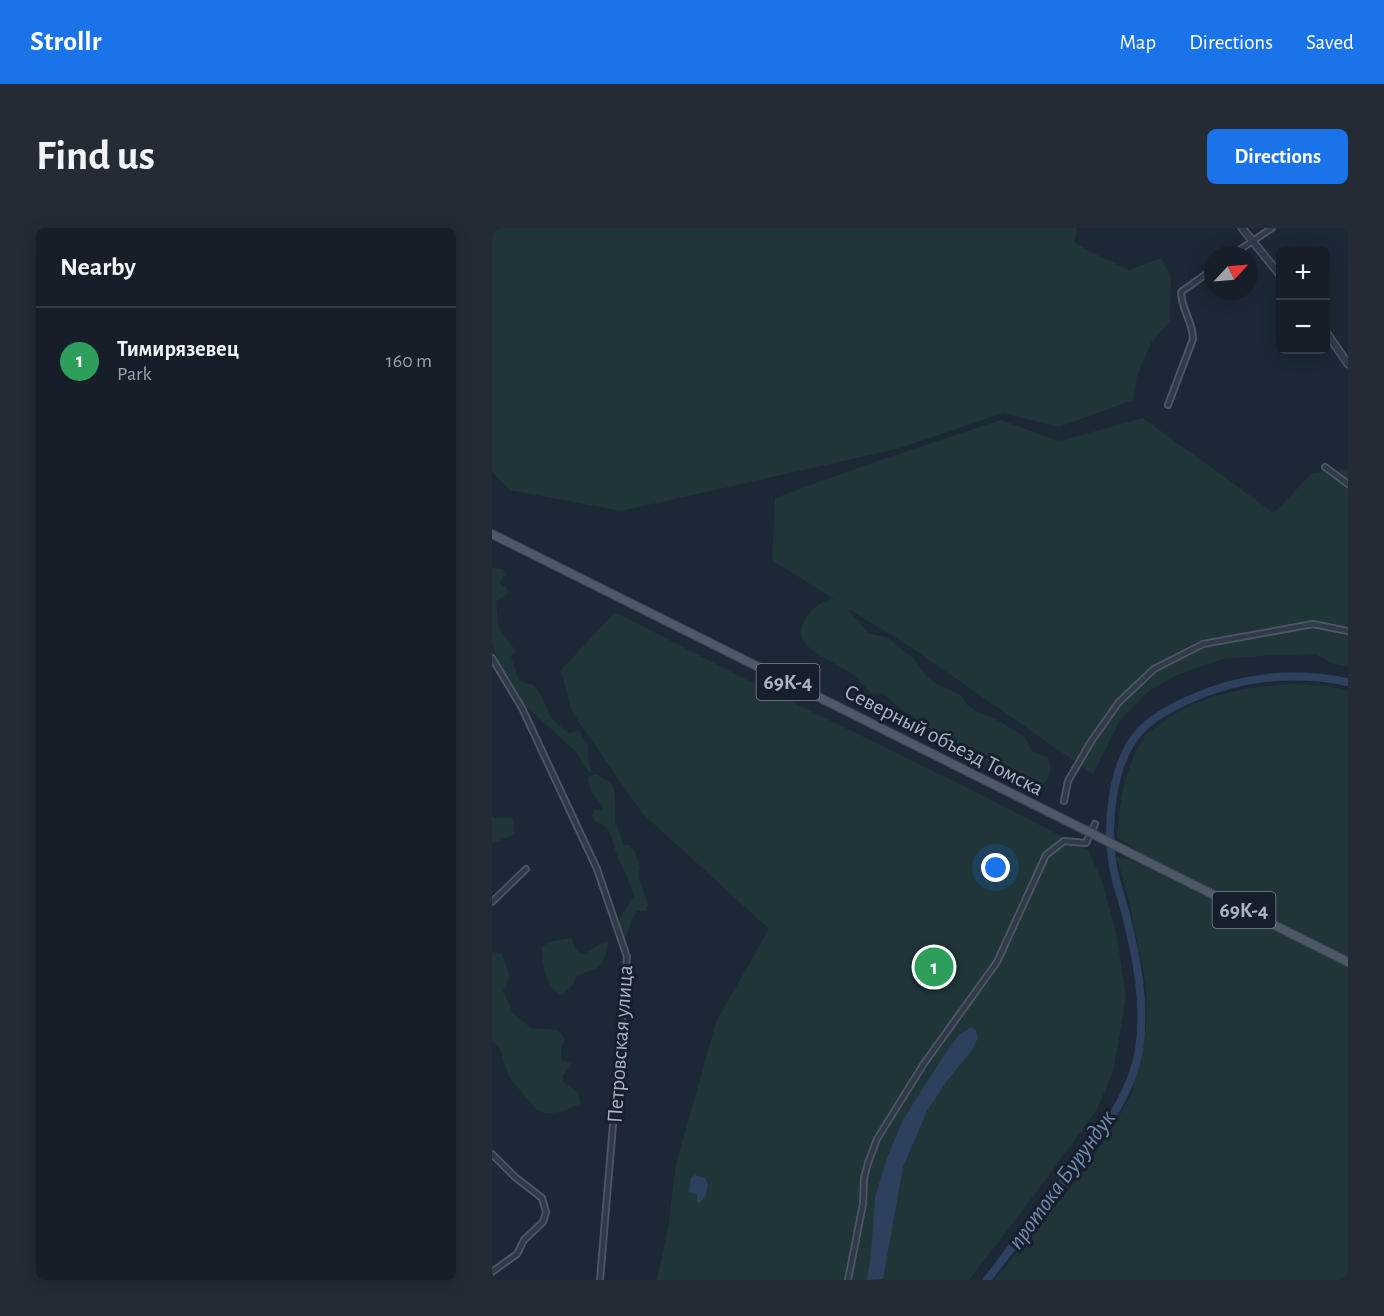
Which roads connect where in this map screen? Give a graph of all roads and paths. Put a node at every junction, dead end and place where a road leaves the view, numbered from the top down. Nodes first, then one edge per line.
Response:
1 (1242, 228) edge
2 (1272, 228) edge
3 (1252, 240) junction
4 (1244, 246) edge
5 (1276, 269) edge
6 (1204, 275) edge
7 (1330, 339) edge
8 (1348, 364) edge
9 (1168, 405) dead end
10 (1325, 467) dead end
11 (1348, 484) edge
12 (492, 534) edge
13 (1348, 631) edge
14 (492, 658) edge
15 (1064, 801) dead end
16 (1095, 824) dead end
17 (526, 869) dead end
18 (492, 902) edge
19 (1348, 962) edge
20 (492, 1154) edge
21 (492, 1272) edge
22 (600, 1280) edge
23 (848, 1280) edge

1 - 3 street
2 - 3 street
3 - 4 street
3 - 5 street
6 - 9 street
7 - 8 street
10 - 11 street
12 - 19 main road, Северный объезд Томска / 69К-4, bridge
13 - 15 street
14 - 22 street, Петровская улица
16 - 23 street
17 - 18 street
20 - 21 street

